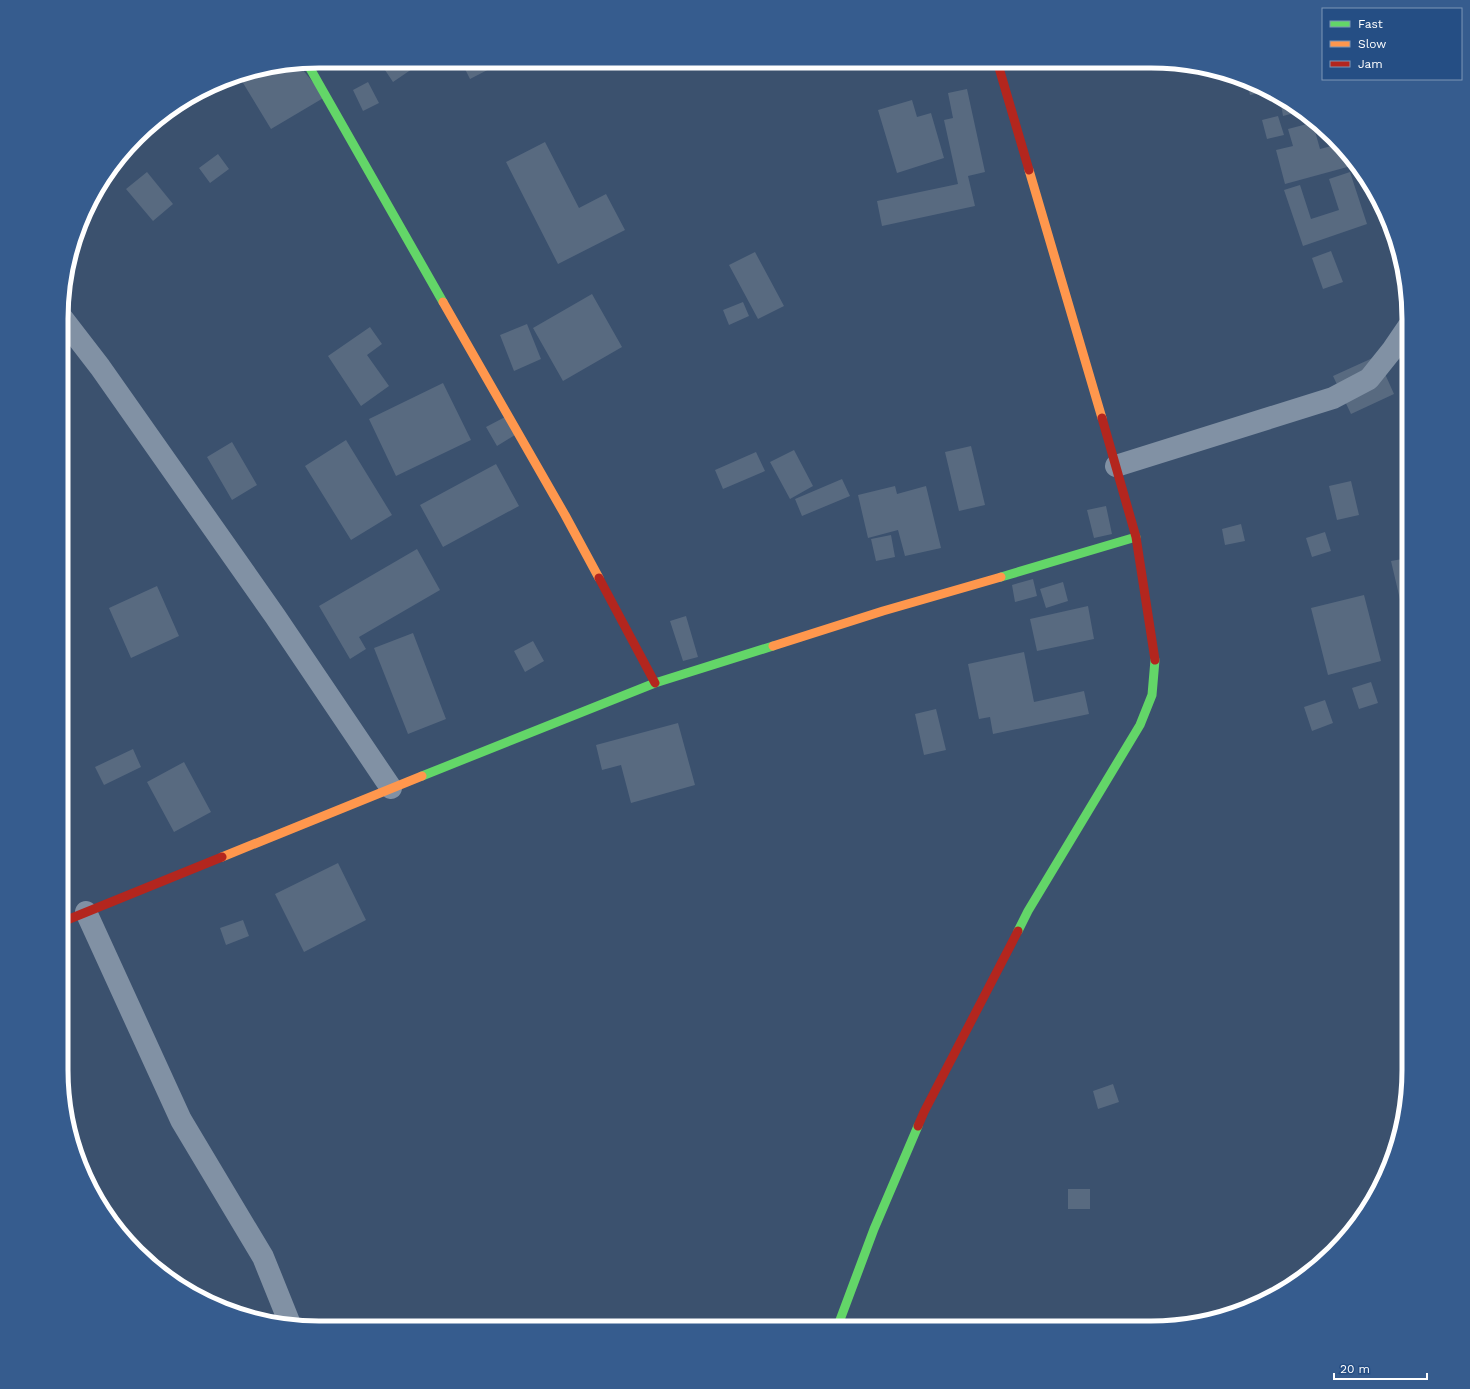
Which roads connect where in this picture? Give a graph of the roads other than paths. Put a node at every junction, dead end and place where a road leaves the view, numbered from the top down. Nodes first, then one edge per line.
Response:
1 (999, 68) edge
2 (310, 69) edge
3 (68, 325) edge
4 (1402, 336) edge
5 (1116, 466) junction
6 (1136, 537) junction
7 (655, 683) junction
8 (391, 788) junction
9 (86, 912) junction
10 (68, 920) edge
11 (288, 1319) edge
12 (840, 1321) edge

1 - 5 street
2 - 7 street
3 - 8 street
4 - 5 street
5 - 6 street
6 - 7 street
6 - 12 street
7 - 8 street
8 - 9 street
9 - 10 street
9 - 11 street

